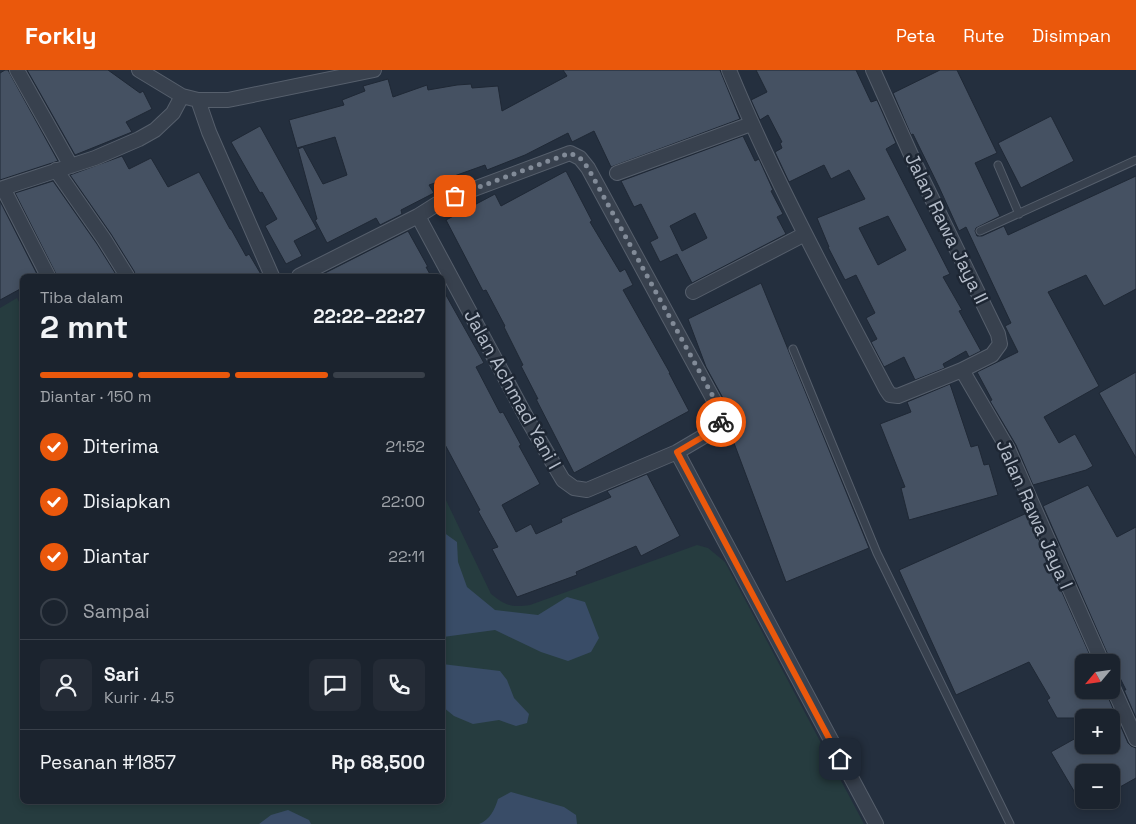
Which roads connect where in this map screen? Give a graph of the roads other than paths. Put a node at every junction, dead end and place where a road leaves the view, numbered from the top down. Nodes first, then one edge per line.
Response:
1 (17, 70) edge
2 (139, 70) edge
3 (374, 70) edge
4 (729, 70) edge
5 (873, 70) edge
6 (182, 96) junction
7 (198, 100) junction
8 (751, 124) junction
9 (1135, 162) edge
10 (998, 165) dead end
11 (71, 166) junction
12 (56, 170) junction
13 (617, 173) dead end
14 (1, 189) edge
15 (1019, 214) junction
16 (418, 216) junction
17 (980, 232) dead end
18 (805, 234) junction
19 (47, 274) edge
20 (126, 274) edge
21 (271, 274) edge
22 (303, 274) edge
23 (693, 292) dead end
24 (792, 349) dead end
25 (962, 370) junction
26 (677, 452) junction
27 (1098, 654) edge
28 (1118, 699) edge
29 (1136, 739) edge
30 (876, 824) edge
31 (1010, 824) edge

1 - 11 street
2 - 6 street
3 - 7 street
4 - 8 street
5 - 25 street, Jalan Rawa Jaya II
6 - 7 street
6 - 11 street
7 - 21 street
8 - 13 street
8 - 18 street
9 - 15 lane
10 - 15 lane
11 - 12 street
12 - 14 street
12 - 20 street
14 - 19 street
15 - 17 lane
16 - 22 street, Jalan Achmad Yani I
16 - 26 street, Jalan Achmad Yani I
16 - 26 street, Jalan Achmad Yani I
18 - 23 street
18 - 25 street, Jalan Rawa Jaya II
24 - 31 lane
25 - 27 street, Jalan Rawa Jaya I
26 - 30 street
28 - 29 street

